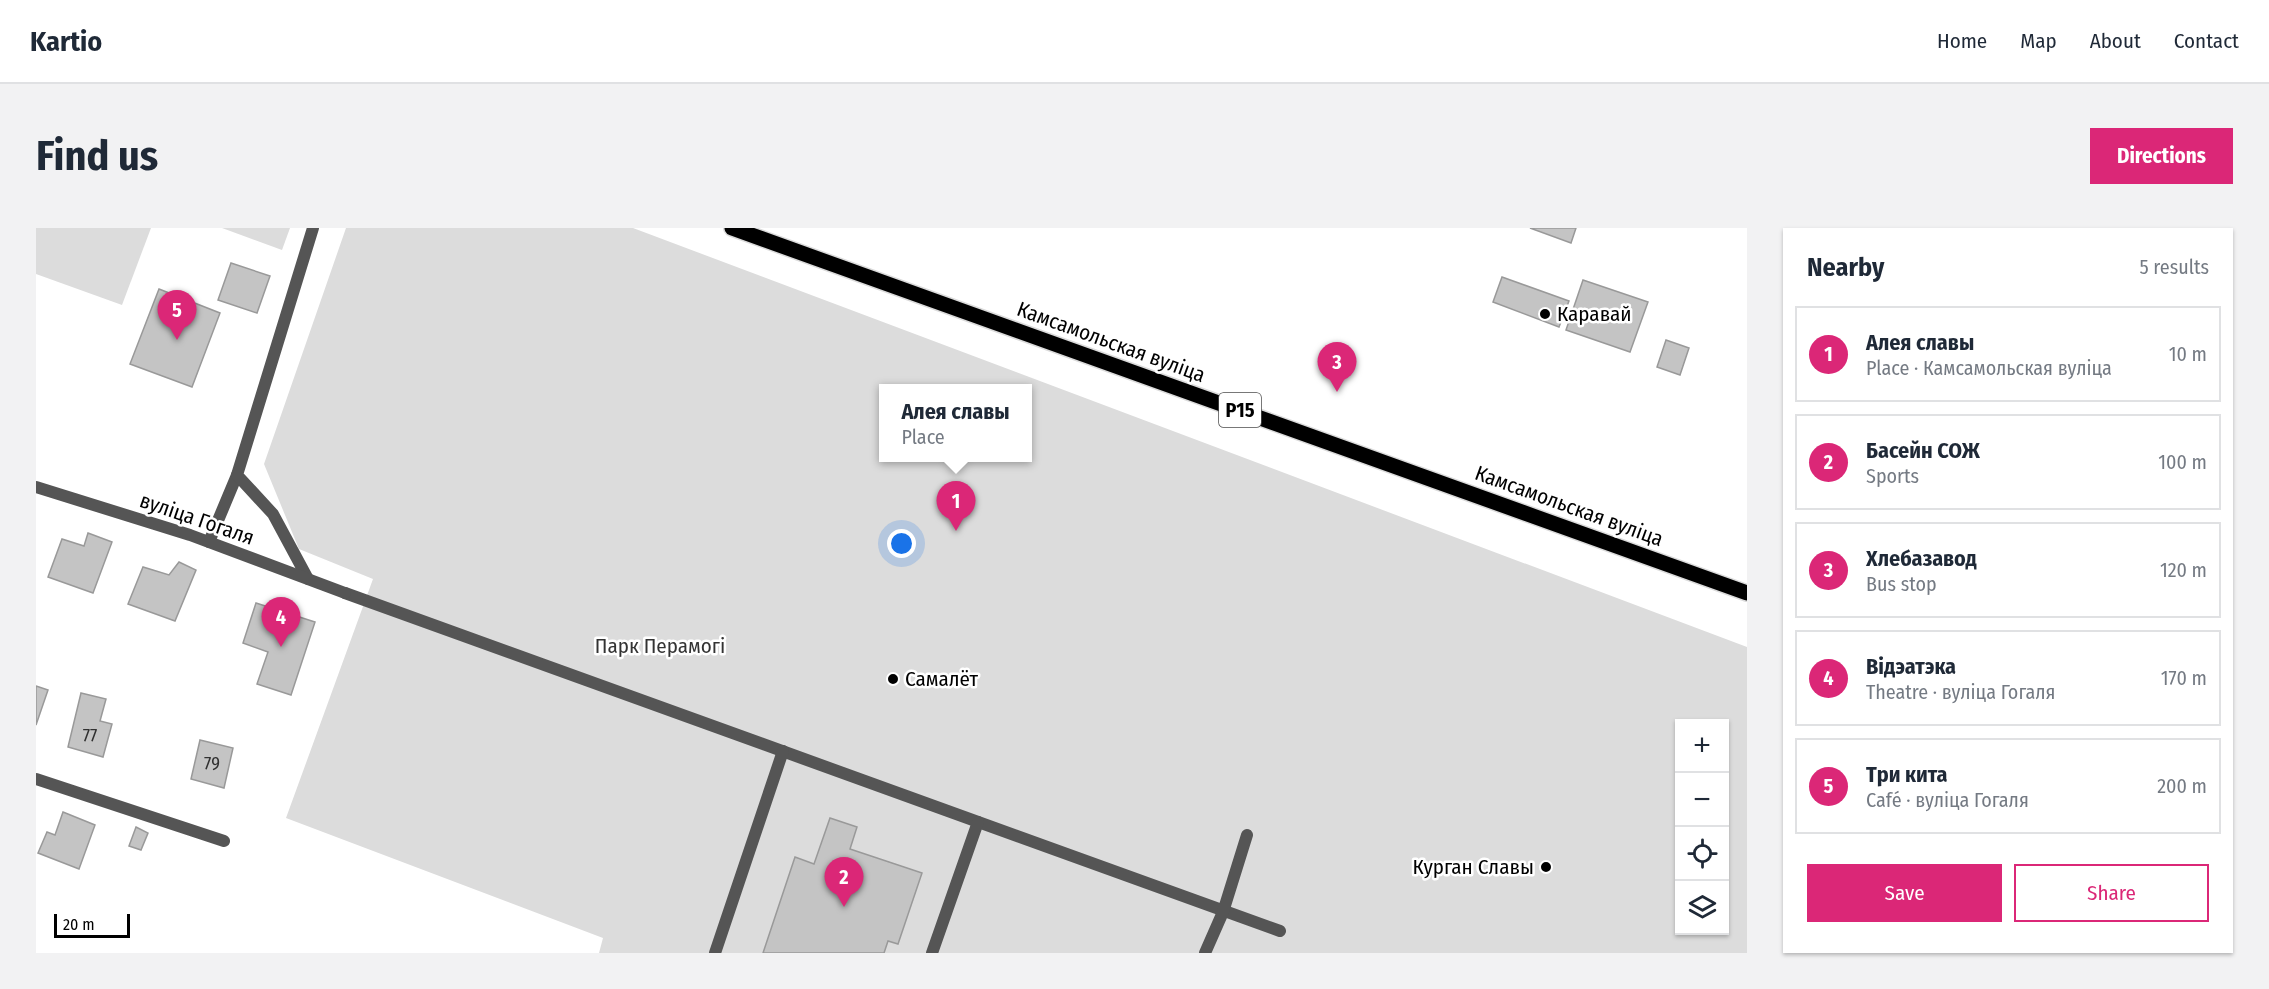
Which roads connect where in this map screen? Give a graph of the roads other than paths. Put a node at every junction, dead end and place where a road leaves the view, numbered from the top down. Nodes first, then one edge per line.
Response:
1 (313, 228) edge
2 (733, 228) edge
3 (237, 476) junction
4 (36, 487) edge
5 (209, 542) junction
6 (308, 579) junction
7 (1747, 593) edge
8 (783, 751) junction
9 (36, 779) edge
10 (978, 822) junction
11 (1247, 835) dead end
12 (224, 841) dead end
13 (1223, 912) junction
14 (1280, 931) dead end
15 (715, 953) edge
16 (932, 953) edge
17 (1205, 953) edge

1 - 3 street
2 - 7 main road, Камсамольская вуліца / Р15
3 - 5 street
3 - 6 street
4 - 5 street, вуліца Гогаля
5 - 6 street, вуліца Гогаля
6 - 8 street, вуліца Гогаля
8 - 10 street, вуліца Гогаля
8 - 15 street
9 - 12 street
10 - 13 street, вуліца Гогаля
10 - 16 street
11 - 13 street
13 - 14 street, вуліца Гогаля
13 - 17 street

